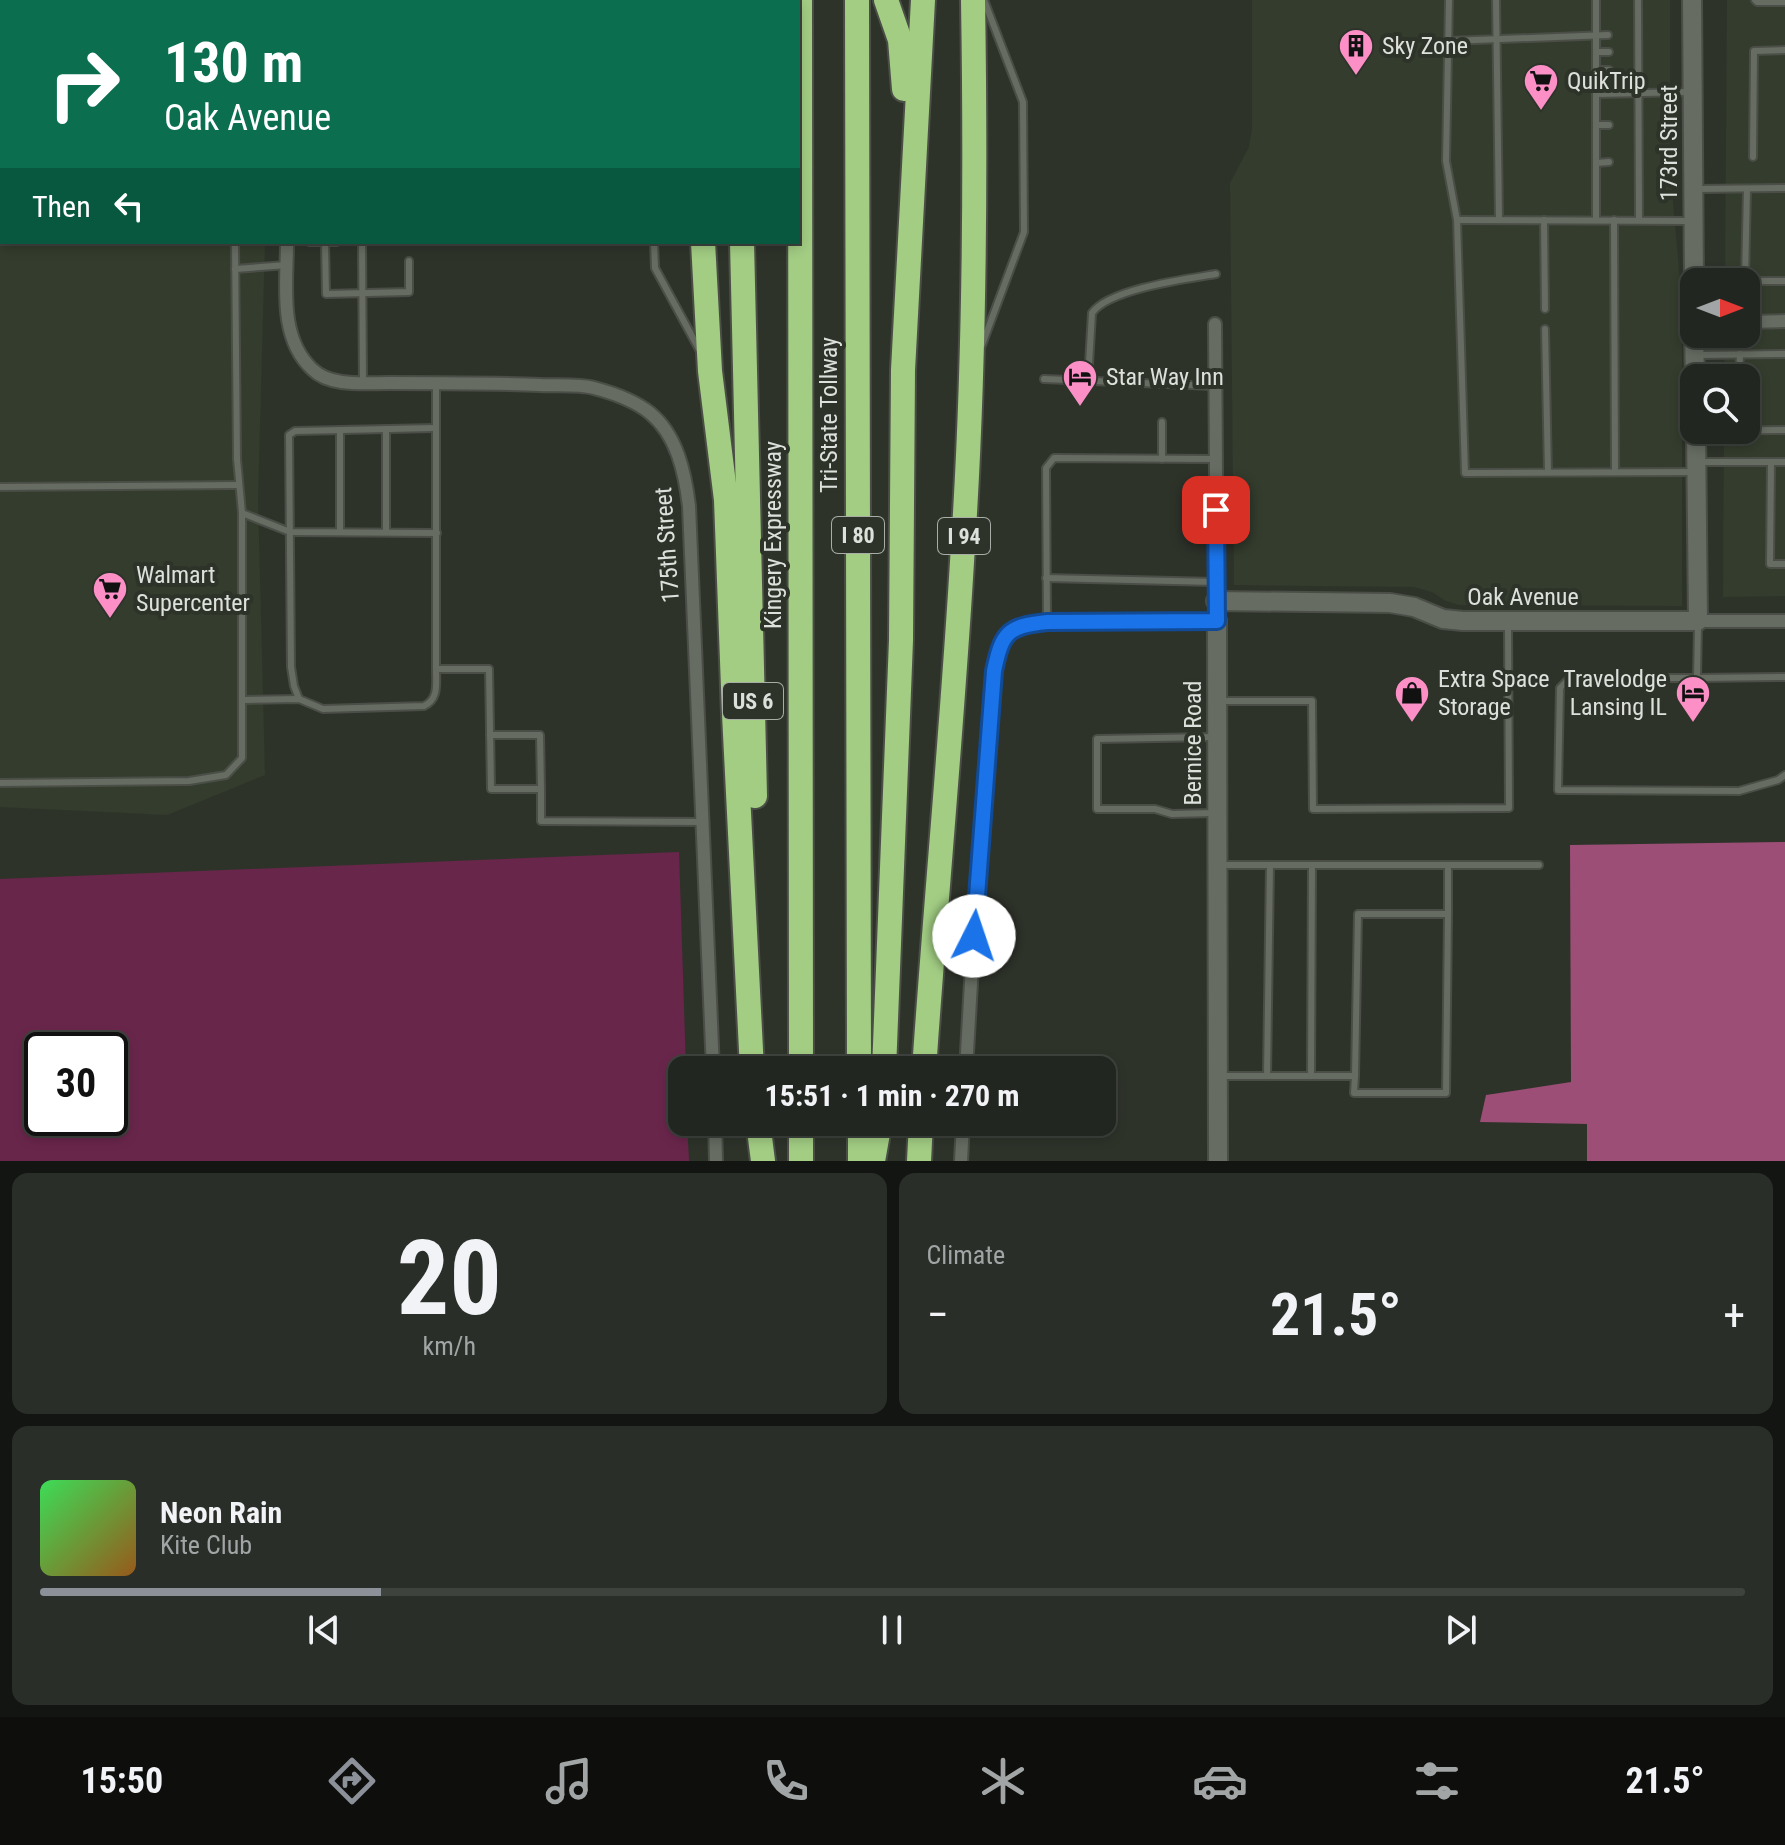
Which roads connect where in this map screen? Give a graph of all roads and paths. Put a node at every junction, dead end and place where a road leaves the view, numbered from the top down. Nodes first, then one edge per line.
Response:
1 (800, 0) edge
2 (857, 0) edge
3 (886, 0) edge
4 (923, 0) edge
5 (973, 0) edge
6 (984, 0) edge
7 (1449, 0) edge
8 (1496, 0) edge
9 (1596, 0) edge
10 (1638, 0) edge
11 (1692, 0) edge
12 (1755, 0) edge
13 (1785, 2) edge
14 (1596, 13) junction
15 (1608, 13) dead end
16 (1629, 13) dead end
17 (1639, 13) junction
18 (1629, 34) dead end
19 (1639, 34) junction
20 (1608, 35) dead end
21 (1596, 36) junction
22 (1495, 39) junction
23 (1449, 41) junction
24 (1785, 50) edge
25 (1596, 52) junction
26 (1609, 52) dead end
27 (1629, 52) dead end
28 (1639, 52) junction
29 (1596, 70) junction
30 (1609, 70) dead end
31 (1629, 70) dead end
32 (1639, 70) junction
33 (1693, 92) junction
34 (1597, 94) junction
35 (1639, 94) junction
36 (1629, 124) dead end
37 (1639, 124) junction
38 (1596, 125) junction
39 (1609, 125) dead end
40 (1596, 144) junction
41 (1608, 144) dead end
42 (1629, 144) dead end
43 (1639, 144) junction
44 (1753, 157) dead end
45 (1609, 162) dead end
46 (1629, 162) dead end
47 (1639, 162) junction
48 (1596, 163) junction
49 (1596, 181) junction
50 (1608, 181) dead end
51 (1629, 181) dead end
52 (1639, 181) junction
53 (1785, 188) edge
54 (1693, 189) junction
55 (1747, 189) junction
56 (911, 203) junction
57 (1499, 219) junction
58 (1457, 220) junction
59 (1544, 220) junction
60 (1596, 220) junction
61 (1614, 220) junction
62 (1639, 220) junction
63 (1694, 221) junction
64 (235, 244) edge
65 (287, 244) edge
66 (325, 244) edge
67 (362, 244) edge
68 (654, 244) edge
69 (703, 244) edge
70 (742, 250) edge
71 (409, 261) dead end
72 (287, 265) junction
73 (1694, 268) edge
74 (235, 269) junction
75 (1216, 274) dead end
76 (1785, 281) edge
77 (362, 293) junction
78 (1545, 309) dead end
79 (1785, 321) edge
80 (1760, 322) edge
81 (1215, 324) dead end
82 (1545, 329) dead end
83 (1695, 348) edge
84 (1740, 354) junction
85 (1785, 354) edge
86 (1695, 355) junction
87 (1695, 364) edge
88 (1740, 364) edge
89 (710, 371) junction
90 (971, 375) junction
91 (1044, 379) dead end
92 (1088, 381) junction
93 (363, 383) junction
94 (436, 383) junction
95 (1162, 384) junction
96 (1215, 386) junction
97 (1162, 395) dead end
98 (1162, 422) dead end
99 (435, 428) junction
100 (386, 429) junction
101 (340, 430) junction
102 (1760, 430) edge
103 (1785, 430) edge
104 (1696, 444) edge
105 (1162, 459) junction
106 (1216, 459) junction
107 (1771, 462) junction
108 (1785, 462) edge
109 (1696, 467) junction
110 (1548, 472) junction
111 (1615, 472) junction
112 (239, 485) junction
113 (0, 487) edge
114 (242, 513) junction
115 (290, 532) junction
116 (340, 532) junction
117 (386, 532) junction
118 (437, 533) junction
119 (1785, 564) edge
120 (1046, 578) junction
121 (1216, 592) junction
122 (1217, 621) junction
123 (1508, 621) junction
124 (1698, 621) junction
125 (1785, 621) edge
126 (1047, 622) junction
127 (436, 669) junction
128 (1785, 677) edge
129 (1697, 678) junction
130 (299, 699) junction
131 (243, 700) junction
132 (1217, 701) junction
133 (490, 735) junction
134 (1217, 737) junction
135 (1785, 775) edge
136 (0, 783) edge
137 (541, 789) junction
138 (1217, 813) junction
139 (702, 822) junction
140 (1217, 865) junction
141 (1270, 865) junction
142 (1312, 865) junction
143 (1448, 865) junction
144 (1539, 865) dead end
145 (1448, 914) junction
146 (712, 1056) edge
147 (751, 1056) edge
148 (761, 1056) edge
149 (801, 1056) edge
150 (859, 1056) edge
151 (885, 1056) edge
152 (925, 1056) edge
153 (967, 1056) edge
154 (1218, 1076) junction
155 (1267, 1076) junction
156 (1311, 1076) junction
157 (1355, 1076) junction
158 (715, 1136) edge
159 (761, 1136) edge
160 (801, 1136) edge
161 (860, 1136) edge
162 (877, 1136) edge
163 (920, 1136) edge
164 (962, 1136) edge
165 (716, 1161) edge
166 (763, 1161) edge
167 (801, 1161) edge
168 (860, 1161) edge
169 (873, 1161) edge
170 (919, 1161) edge
171 (961, 1161) edge
172 (1218, 1161) edge

1 - 149 highway, Kingery Expressway / I 80
2 - 150 highway, Tri-State Tollway / I 80
3 - 56 highway
4 - 56 highway
5 - 90 highway, I 94
6 - 90 lane
7 - 23 lane
8 - 22 lane
9 - 14 lane
10 - 17 lane
11 - 33 street, 173rd Street
12 - 13 lane
14 - 15 lane
14 - 21 lane
16 - 17 lane
17 - 19 lane
18 - 19 lane
19 - 28 lane
20 - 21 lane
21 - 22 lane
21 - 25 lane
22 - 23 lane
22 - 57 lane
23 - 58 lane
24 - 44 lane
25 - 26 lane
25 - 29 lane
27 - 28 lane
28 - 32 lane
29 - 30 lane
29 - 34 lane
31 - 32 lane
32 - 35 lane
33 - 35 lane
33 - 54 street, 173rd Street
34 - 35 lane
34 - 38 lane
35 - 37 lane
36 - 37 lane
37 - 43 lane
38 - 39 lane
38 - 40 lane
40 - 41 lane
40 - 48 lane
42 - 43 lane
43 - 47 lane
45 - 48 lane
46 - 47 lane
47 - 52 lane
48 - 49 lane
49 - 50 lane
49 - 60 lane
51 - 52 lane
52 - 62 lane
53 - 55 lane
54 - 55 lane
54 - 63 street, 173rd Street
55 - 76 lane
56 - 151 highway
57 - 58 lane
57 - 59 lane
58 - 110 lane
59 - 60 lane
59 - 78 lane
60 - 61 lane
61 - 62 lane
61 - 111 lane
62 - 63 lane
63 - 73 street, 173rd Street
64 - 74 lane
65 - 72 street, 175th Street
66 - 77 lane
67 - 77 lane
68 - 89 lane
69 - 89 highway
70 - 148 highway, US 6
71 - 77 lane
72 - 74 lane
72 - 93 street, 175th Street
74 - 112 lane
75 - 92 lane
77 - 93 lane
79 - 80 street
81 - 96 street, Bernice Road
82 - 110 lane
83 - 86 street
84 - 85 lane
84 - 86 lane
84 - 88 lane
86 - 87 street
89 - 147 highway
90 - 152 highway, I 94
91 - 92 lane
92 - 95 lane
93 - 94 street, 175th Street
94 - 99 lane
94 - 139 street, 175th Street
95 - 96 lane
95 - 97 lane
96 - 106 street, Bernice Road
98 - 105 lane
99 - 100 lane
99 - 118 lane
100 - 101 lane
100 - 117 lane
101 - 115 lane
101 - 116 lane
102 - 103 lane
104 - 109 street
105 - 106 lane
105 - 120 lane
106 - 121 street, Bernice Road
107 - 108 lane
107 - 109 lane
107 - 119 lane
109 - 111 lane
109 - 124 street
110 - 111 lane
112 - 113 lane
112 - 114 lane
114 - 115 lane
114 - 131 lane
115 - 116 lane
115 - 130 lane
116 - 117 lane
117 - 118 lane
118 - 127 lane
120 - 121 lane
120 - 126 lane
121 - 122 street, Bernice Road
121 - 123 street, Oak Avenue
122 - 126 street
122 - 132 street, Bernice Road
123 - 124 street, Oak Avenue
123 - 132 lane
124 - 125 street, Oak Avenue
124 - 129 lane
126 - 153 street
127 - 130 lane
127 - 133 lane
128 - 129 lane
129 - 135 lane
130 - 131 lane
131 - 136 lane
132 - 134 street, Bernice Road
133 - 137 lane
133 - 137 lane
134 - 138 street, Bernice Road
134 - 138 lane
137 - 139 lane
138 - 140 street, Bernice Road
139 - 146 street, 175th Street
140 - 141 lane
140 - 154 street, Bernice Road
141 - 142 lane
141 - 155 lane
142 - 143 lane
142 - 156 lane
143 - 144 lane
143 - 145 lane
145 - 157 lane
145 - 157 lane
154 - 155 lane
154 - 172 street, Bernice Road
155 - 156 lane
156 - 157 lane
158 - 165 street
159 - 166 highway
160 - 167 highway
161 - 168 highway
162 - 169 highway
163 - 170 highway
164 - 171 street

